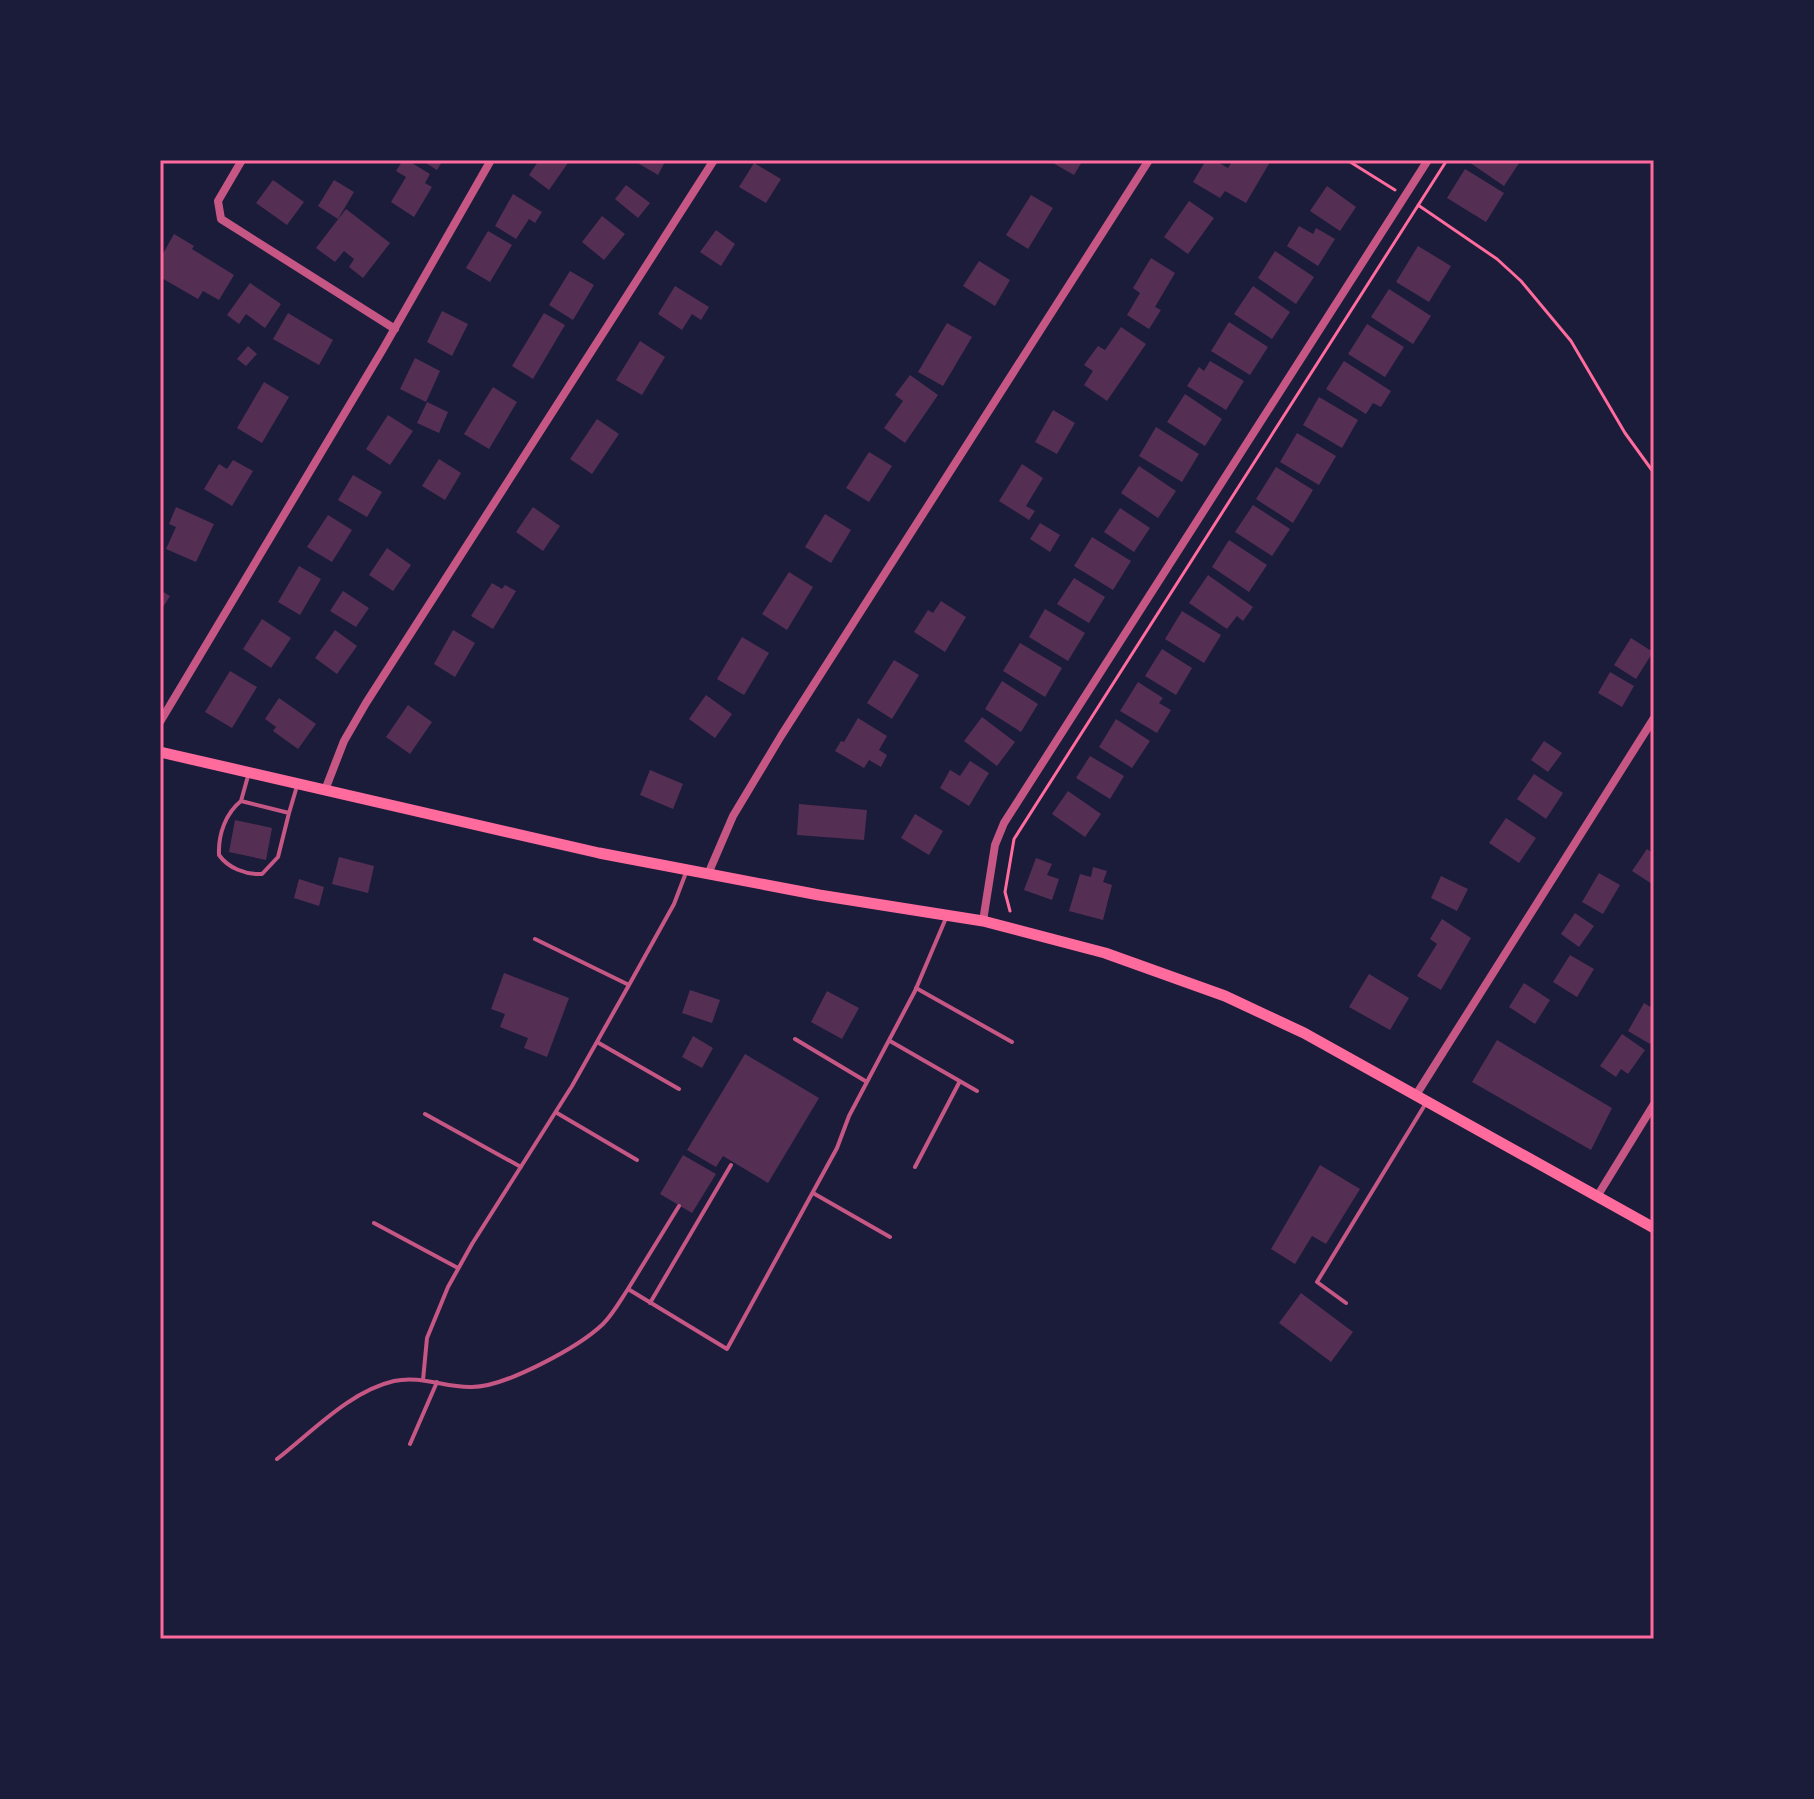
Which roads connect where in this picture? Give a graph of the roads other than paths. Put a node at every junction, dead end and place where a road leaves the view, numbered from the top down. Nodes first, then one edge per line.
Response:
1 (242, 160) edge
2 (491, 160) edge
3 (714, 160) edge
4 (1149, 160) edge
5 (1428, 160) edge
6 (395, 329) junction
7 (1654, 718) edge
8 (160, 722) edge
9 (160, 752) edge
10 (248, 773) junction
11 (298, 784) junction
12 (325, 790) junction
13 (241, 801) junction
14 (289, 813) junction
15 (687, 870) junction
16 (708, 874) junction
17 (946, 915) junction
18 (983, 921) junction
19 (535, 939) dead end
20 (629, 985) junction
21 (916, 988) junction
22 (795, 1039) dead end
23 (890, 1041) junction
24 (597, 1042) junction
25 (1012, 1042) dead end
26 (960, 1081) junction
27 (867, 1082) junction
28 (679, 1089) dead end
29 (977, 1091) dead end
30 (1422, 1098) junction
31 (1654, 1104) edge
32 (556, 1112) junction
33 (425, 1114) dead end
34 (637, 1160) dead end
35 (731, 1165) dead end
36 (521, 1167) junction
37 (915, 1167) dead end
38 (813, 1193) junction
39 (1598, 1195) junction
40 (679, 1206) dead end
41 (374, 1223) dead end
42 (1654, 1228) edge
43 (890, 1237) dead end
44 (458, 1268) junction
45 (628, 1289) junction
46 (650, 1303) junction
47 (1346, 1303) dead end
48 (423, 1380) junction
49 (437, 1382) junction
50 (410, 1444) dead end
51 (277, 1459) dead end

1 - 6 street
2 - 6 street
3 - 12 street
4 - 16 street
5 - 18 street
6 - 8 street
7 - 30 street
9 - 10 main road
10 - 11 main road
10 - 13 lane
11 - 12 main road
11 - 14 lane
12 - 15 main road
13 - 14 lane
13 - 14 lane
15 - 16 main road
15 - 20 lane
16 - 17 main road
17 - 18 main road
17 - 21 lane
18 - 30 main road
19 - 20 lane
20 - 24 lane
21 - 23 lane
21 - 25 lane
22 - 27 lane
23 - 26 lane
23 - 27 lane
24 - 28 lane
24 - 32 lane
26 - 29 lane
26 - 37 lane
27 - 38 lane
30 - 39 main road
30 - 47 lane
31 - 39 street
32 - 34 lane
32 - 36 lane
33 - 36 lane
35 - 46 lane
36 - 44 lane
38 - 43 lane
38 - 46 lane
39 - 42 main road
40 - 45 lane
41 - 44 lane
44 - 48 lane
45 - 46 lane
45 - 49 lane
48 - 49 lane
48 - 51 lane
49 - 50 lane

